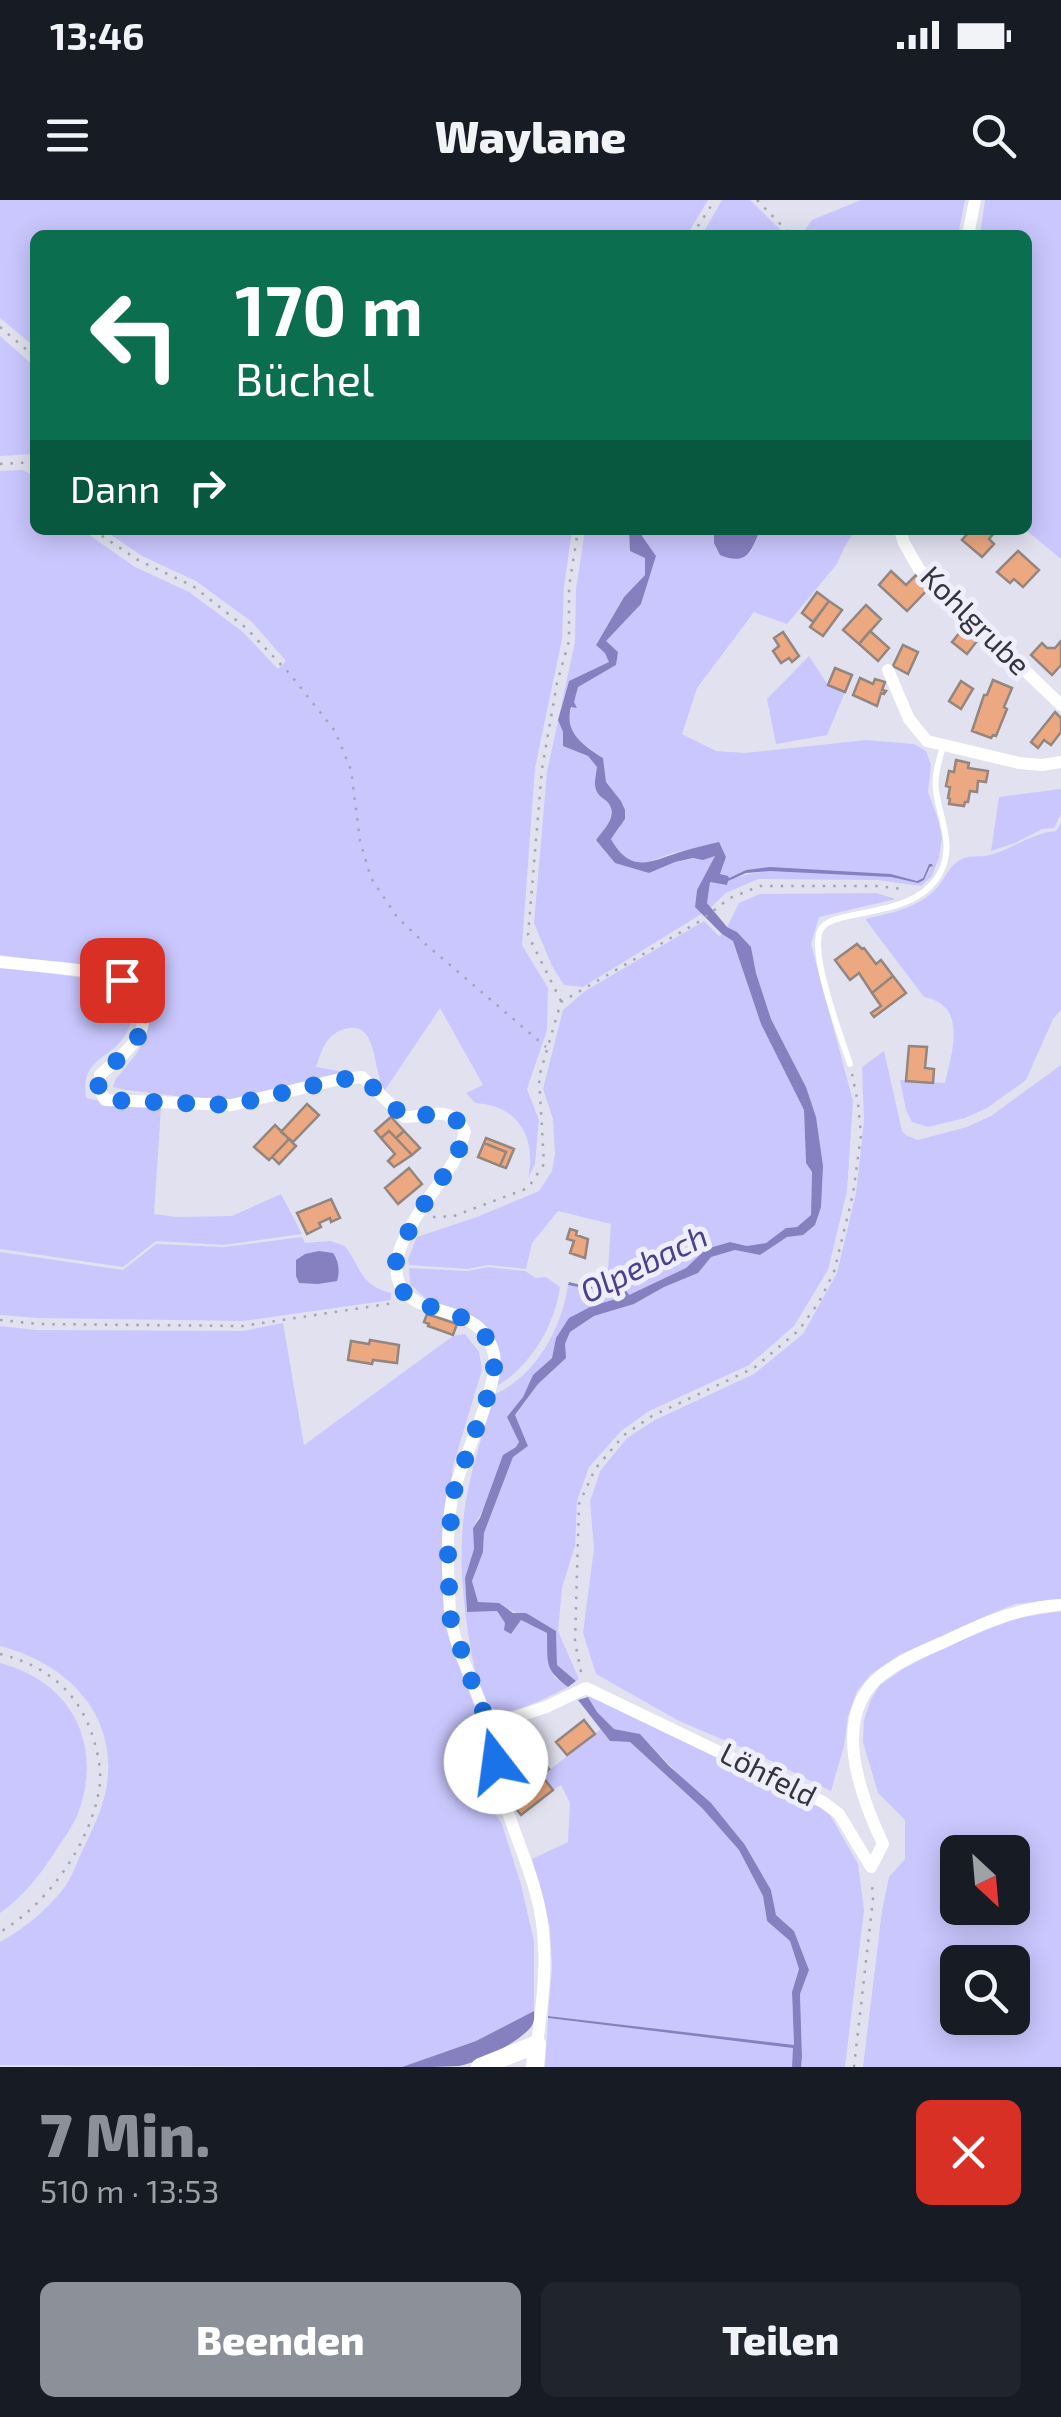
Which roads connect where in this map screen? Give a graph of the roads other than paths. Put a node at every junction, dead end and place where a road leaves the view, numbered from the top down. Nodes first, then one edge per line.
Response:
1 (975, 200) edge
2 (969, 230) edge
3 (902, 535) edge
4 (888, 670) dead end
5 (1061, 705) edge
6 (943, 744) junction
7 (1061, 762) edge
8 (0, 962) edge
9 (850, 1064) road end
10 (1061, 1605) edge
11 (490, 1726) junction
12 (537, 2044) junction
13 (480, 2067) edge
14 (535, 2067) edge

1 - 2 street
3 - 5 street, Kohlgrube
4 - 6 street
6 - 7 street
6 - 9 lane
8 - 11 street
10 - 11 street, Löhfeld
11 - 12 street
12 - 13 street
12 - 14 street

